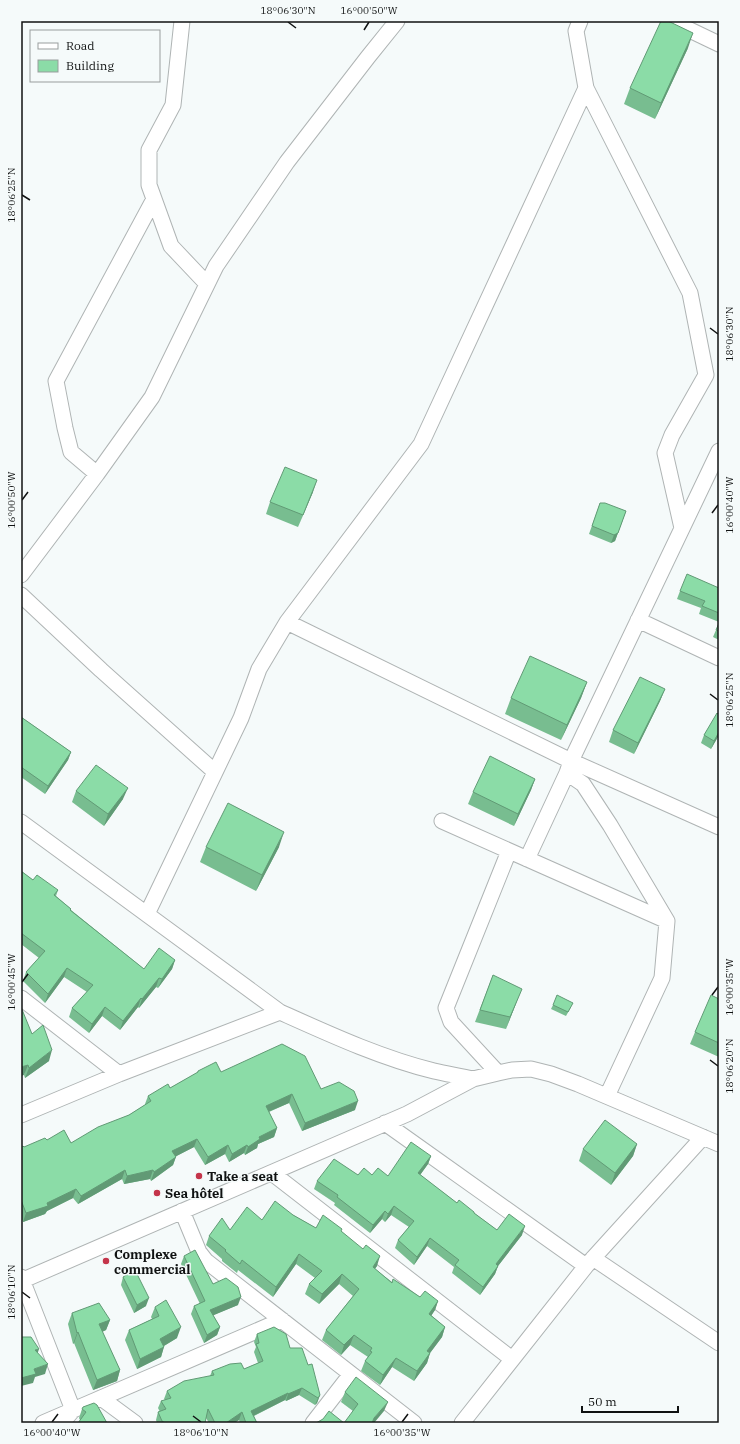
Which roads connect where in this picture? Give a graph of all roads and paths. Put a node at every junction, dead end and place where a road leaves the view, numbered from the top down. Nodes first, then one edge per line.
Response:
1 (182, 21) edge
2 (397, 21) edge
3 (580, 21) edge
4 (671, 21) edge
5 (719, 44) edge
6 (586, 88) junction
7 (154, 199) junction
8 (207, 284) junction
9 (719, 451) edge
10 (97, 474) junction
11 (682, 528) junction
12 (21, 575) edge
13 (21, 595) edge
14 (638, 620) junction
15 (287, 622) junction
16 (719, 658) edge
17 (569, 767) junction
18 (215, 772) junction
19 (442, 821) dead end
20 (21, 822) edge
21 (719, 827) edge
22 (509, 851) junction
23 (527, 859) junction
24 (147, 914) junction
25 (667, 921) junction
26 (21, 998) edge
27 (280, 1012) junction
28 (498, 1073) junction
29 (119, 1074) junction
30 (473, 1079) junction
31 (607, 1096) junction
32 (21, 1115) edge
33 (385, 1123) junction
34 (703, 1137) junction
35 (719, 1144) edge
36 (272, 1172) junction
37 (182, 1211) junction
38 (590, 1262) junction
39 (22, 1279) edge
40 (282, 1320) junction
41 (719, 1343) edge
42 (512, 1359) junction
43 (351, 1374) junction
44 (101, 1398) junction
45 (73, 1410) junction
46 (43, 1423) edge
47 (62, 1423) edge
48 (135, 1423) edge
49 (313, 1423) edge
50 (414, 1423) edge
51 (462, 1423) edge

1 - 7 street
2 - 8 street
3 - 6 street
4 - 5 street
6 - 11 street
6 - 15 street
7 - 8 street
7 - 10 street
8 - 10 street
9 - 11 street
10 - 12 street
11 - 14 street
13 - 18 street
14 - 16 street
14 - 17 street
15 - 17 street
15 - 18 street
17 - 21 street
17 - 23 street
17 - 25 street
18 - 24 street
19 - 22 street
20 - 24 street
22 - 23 street
22 - 28 street
23 - 25 street
24 - 27 street
25 - 31 street
26 - 29 street
27 - 29 street
27 - 30 street
28 - 30 street
28 - 31 street
29 - 32 street
30 - 33 street
31 - 34 street
33 - 36 street
33 - 38 street
34 - 35 street
34 - 38 street
36 - 37 street
36 - 42 street
37 - 39 street
37 - 40 street
38 - 41 street
38 - 42 street
39 - 45 street
40 - 43 street
40 - 44 street
42 - 51 street
43 - 49 street
43 - 50 street
44 - 45 street
44 - 48 street
45 - 46 street
45 - 47 street

